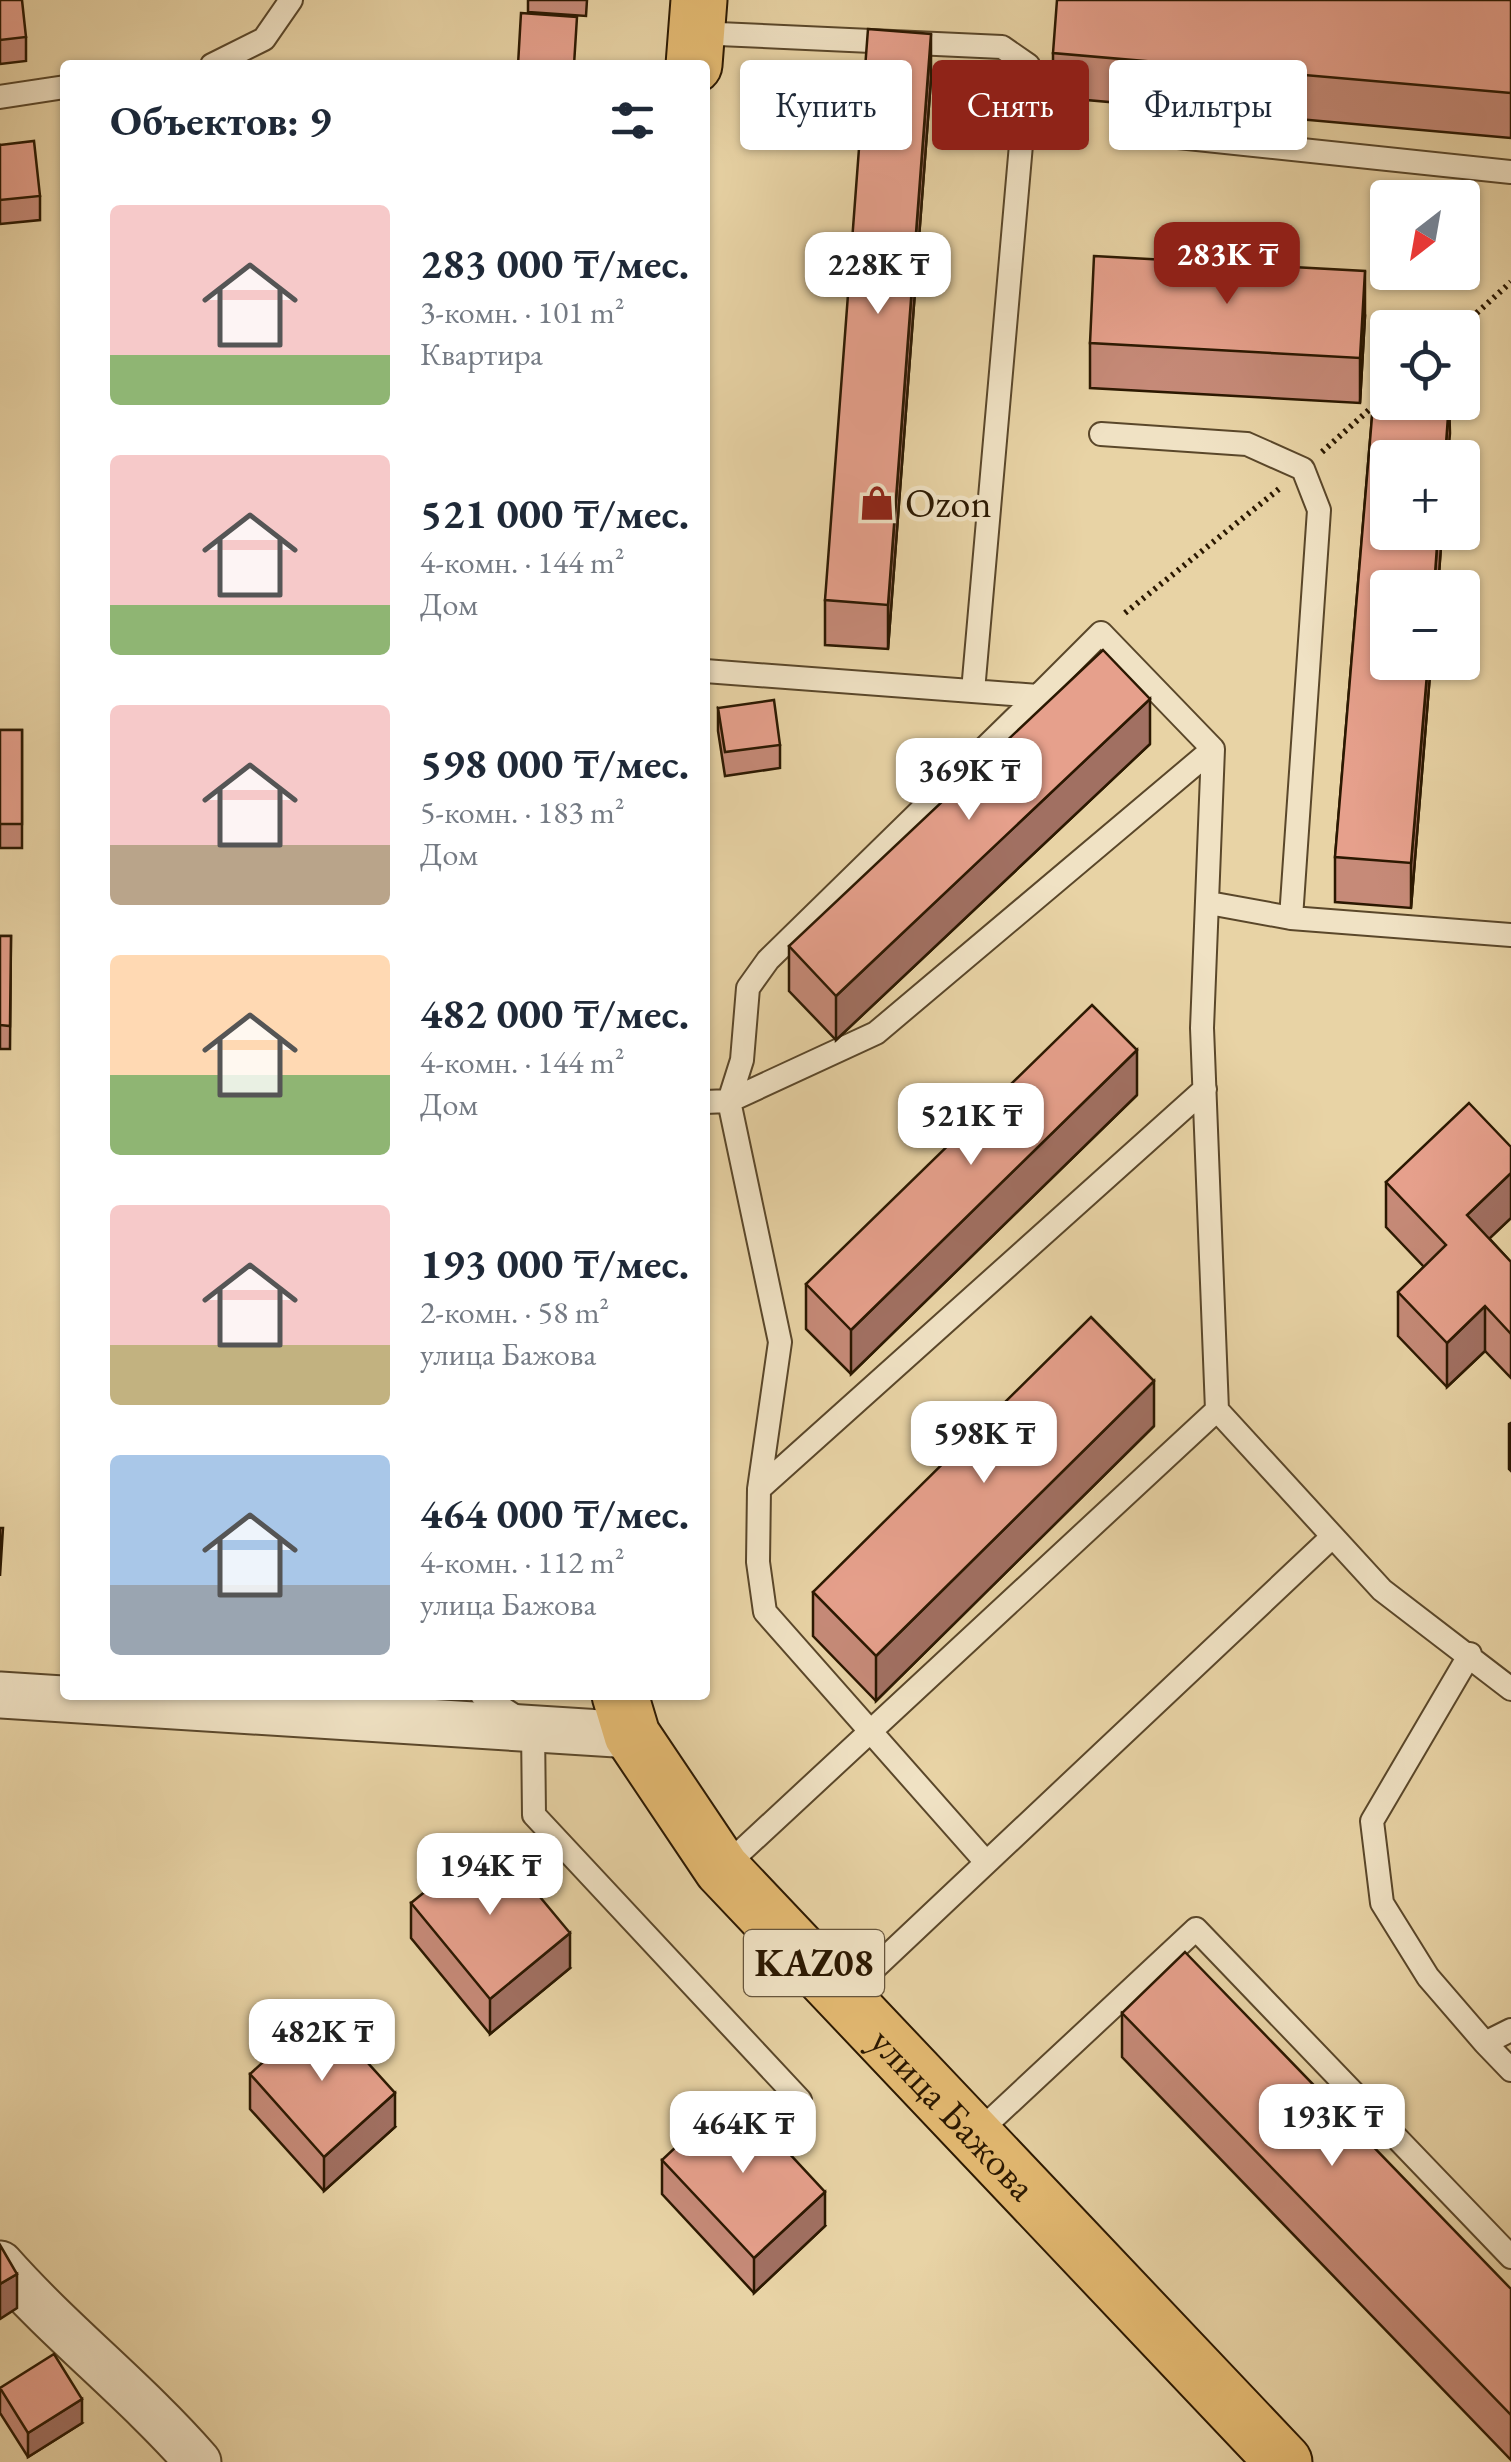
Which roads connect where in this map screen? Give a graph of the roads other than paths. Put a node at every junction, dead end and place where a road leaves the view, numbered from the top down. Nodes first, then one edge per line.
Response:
1 (292, 0) edge
2 (696, 33) edge
3 (222, 60) edge
4 (60, 88) edge
5 (0, 97) edge
6 (1307, 150) edge
7 (1511, 172) edge
8 (1101, 434) dead end
9 (710, 671) edge
10 (973, 691) junction
11 (1038, 696) junction
12 (1214, 749) junction
13 (1209, 904) junction
14 (1291, 918) junction
15 (1511, 935) edge
16 (1205, 1088) junction
17 (729, 1101) junction
18 (710, 1102) edge
19 (1217, 1410) junction
20 (759, 1489) junction
21 (1332, 1537) junction
22 (1470, 1654) junction
23 (1511, 1689) edge
24 (0, 1695) edge
25 (60, 1699) edge
26 (81, 1700) edge
27 (490, 1700) edge
28 (626, 1715) edge
29 (533, 1728) junction
30 (868, 1730) junction
31 (985, 1861) junction
32 (722, 1869) junction
33 (846, 1995) junction
34 (1511, 2030) edge
35 (1485, 2043) junction
36 (1511, 2070) edge
37 (800, 2100) dead end
38 (973, 2137) junction
39 (1511, 2257) edge
40 (0, 2264) edge
41 (198, 2462) edge
42 (1284, 2462) edge

1 - 3 lane
2 - 10 lane
4 - 5 lane
6 - 7 lane
8 - 14 lane
9 - 10 lane
10 - 11 lane
11 - 12 lane
11 - 17 lane
12 - 13 lane
12 - 17 lane
13 - 14 lane
13 - 16 lane
14 - 15 lane
16 - 19 lane
16 - 20 lane
17 - 18 lane
17 - 20 lane
19 - 21 lane
19 - 30 lane
20 - 30 lane
21 - 22 lane
21 - 31 lane
22 - 23 lane
22 - 35 lane
24 - 25 street
26 - 29 street
27 - 29 lane
28 - 29 street
28 - 32 highway, улица Бажова / KAZ08
29 - 37 lane
30 - 31 lane
30 - 32 lane
31 - 33 lane
32 - 33 highway, улица Бажова / KAZ08
33 - 38 highway, улица Бажова / KAZ08
34 - 35 lane
35 - 36 lane
38 - 39 lane
38 - 42 highway, улица Бажова / KAZ08
40 - 41 street

